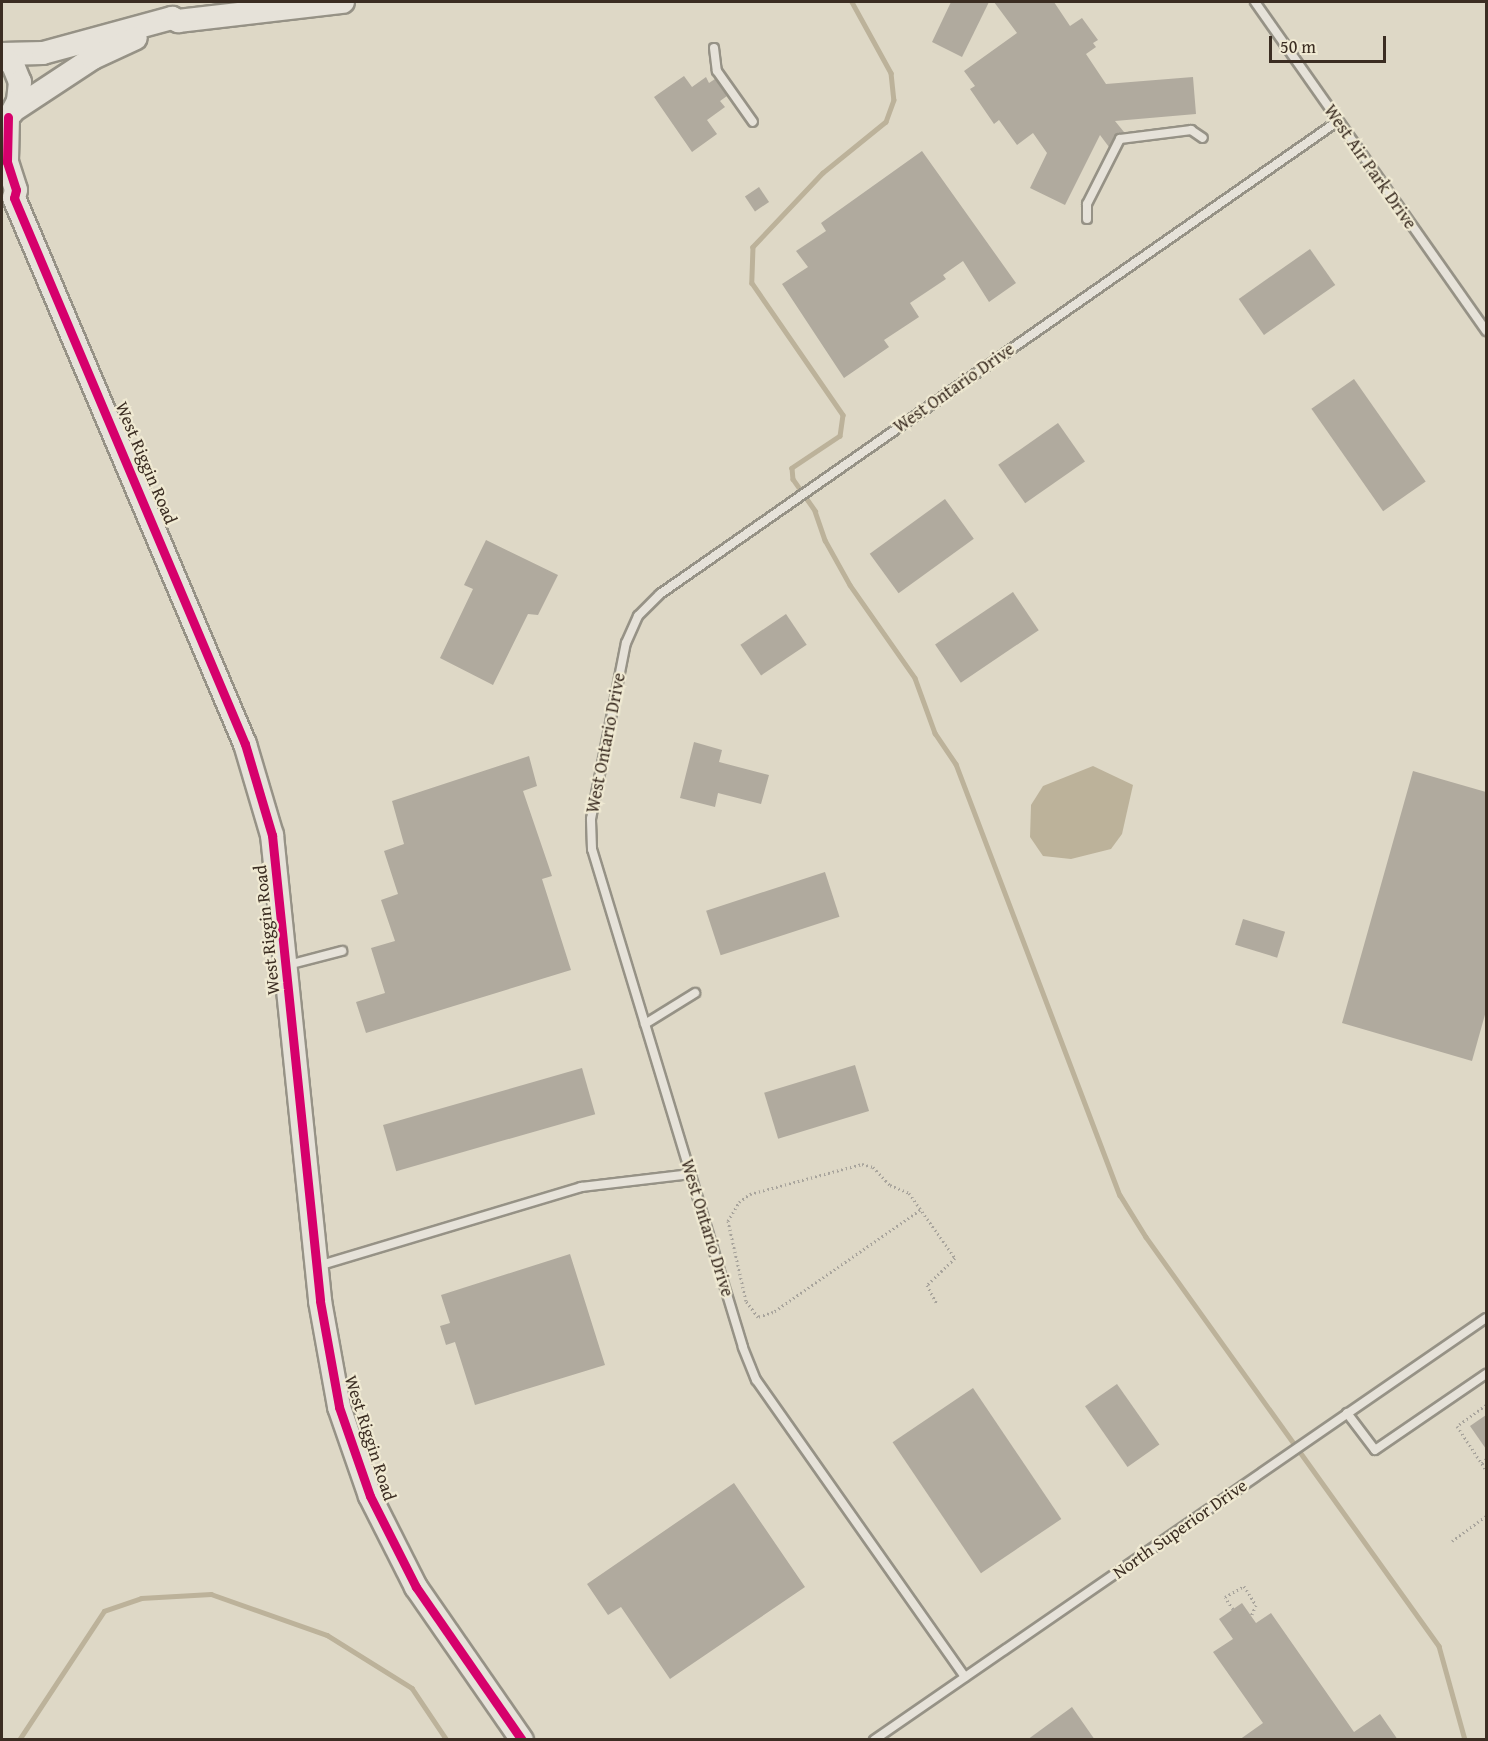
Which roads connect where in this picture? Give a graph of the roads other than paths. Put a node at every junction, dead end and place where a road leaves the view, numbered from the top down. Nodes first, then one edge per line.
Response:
1 (343, 2) edge
2 (1254, 2) edge
3 (178, 21) junction
4 (714, 48) dead end
5 (2, 55) edge
6 (8, 116) edge
7 (1338, 121) junction
8 (753, 122) dead end
9 (1203, 138) dead end
10 (8, 190) edge
11 (1087, 219) dead end
12 (1486, 332) edge
13 (342, 951) dead end
14 (288, 965) junction
15 (694, 993) dead end
16 (645, 1024) junction
17 (691, 1174) junction
18 (317, 1267) junction
19 (1486, 1318) edge
20 (1486, 1374) edge
21 (1347, 1413) junction
22 (965, 1677) junction
23 (522, 1740) edge
24 (874, 1740) edge

1 - 3 street
2 - 7 lane, West Air Park Drive
3 - 5 street
3 - 6 street
4 - 8 lane
5 - 6 street, West Riggin Road
6 - 10 street, West Riggin Road
7 - 12 lane, West Air Park Drive
7 - 16 lane, West Ontario Drive
9 - 11 lane
10 - 14 street, West Riggin Road
13 - 14 lane
14 - 18 street, West Riggin Road
15 - 16 lane
16 - 17 lane, West Ontario Drive
17 - 18 lane
17 - 22 lane, West Ontario Drive
18 - 23 street, West Riggin Road
19 - 21 lane, North Superior Drive
20 - 21 lane
21 - 22 lane, North Superior Drive
22 - 24 lane, North Superior Drive

